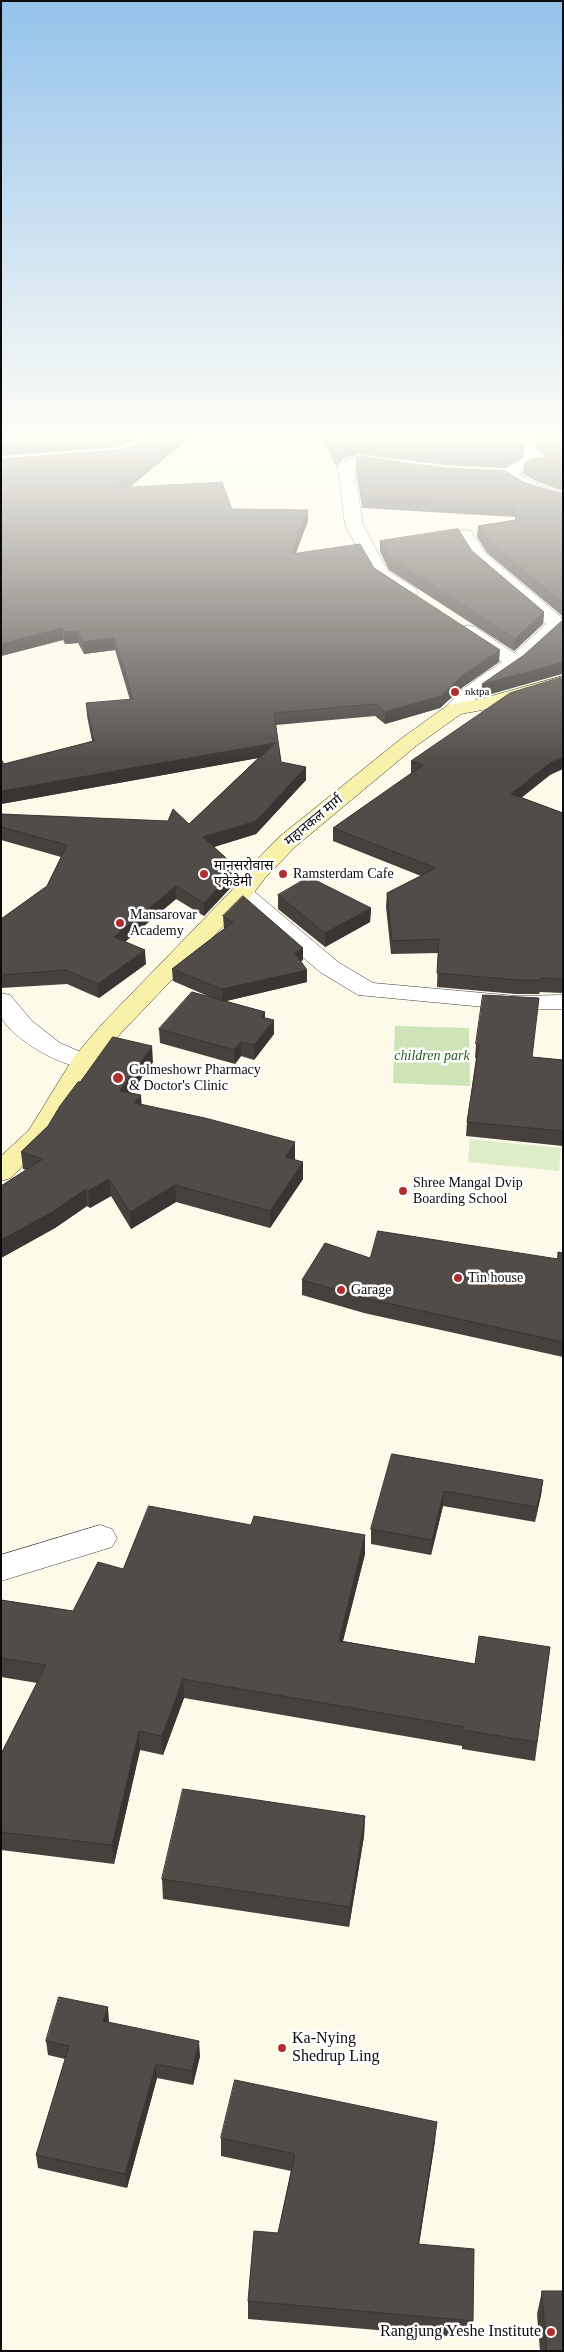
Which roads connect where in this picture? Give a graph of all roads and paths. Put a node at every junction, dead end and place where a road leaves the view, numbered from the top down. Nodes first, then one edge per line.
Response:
1 (365, 545) edge
2 (471, 545) edge
3 (420, 600) edge
4 (452, 620) edge
5 (514, 662) junction
6 (563, 682) edge
7 (455, 708) junction
8 (242, 893) junction
9 (1, 1000) edge
10 (563, 1002) edge
11 (83, 1062) junction
12 (1, 1172) edge
13 (100, 1538) dead end
14 (1, 1568) edge

1 - 3 street
2 - 5 street
4 - 5 street
5 - 7 street
6 - 7 main road, महानकल मार्ग
7 - 8 main road, महानकल मार्ग
8 - 10 street
8 - 11 main road, महानकल मार्ग
9 - 11 street
11 - 12 main road, महानकल मार्ग
13 - 14 street

